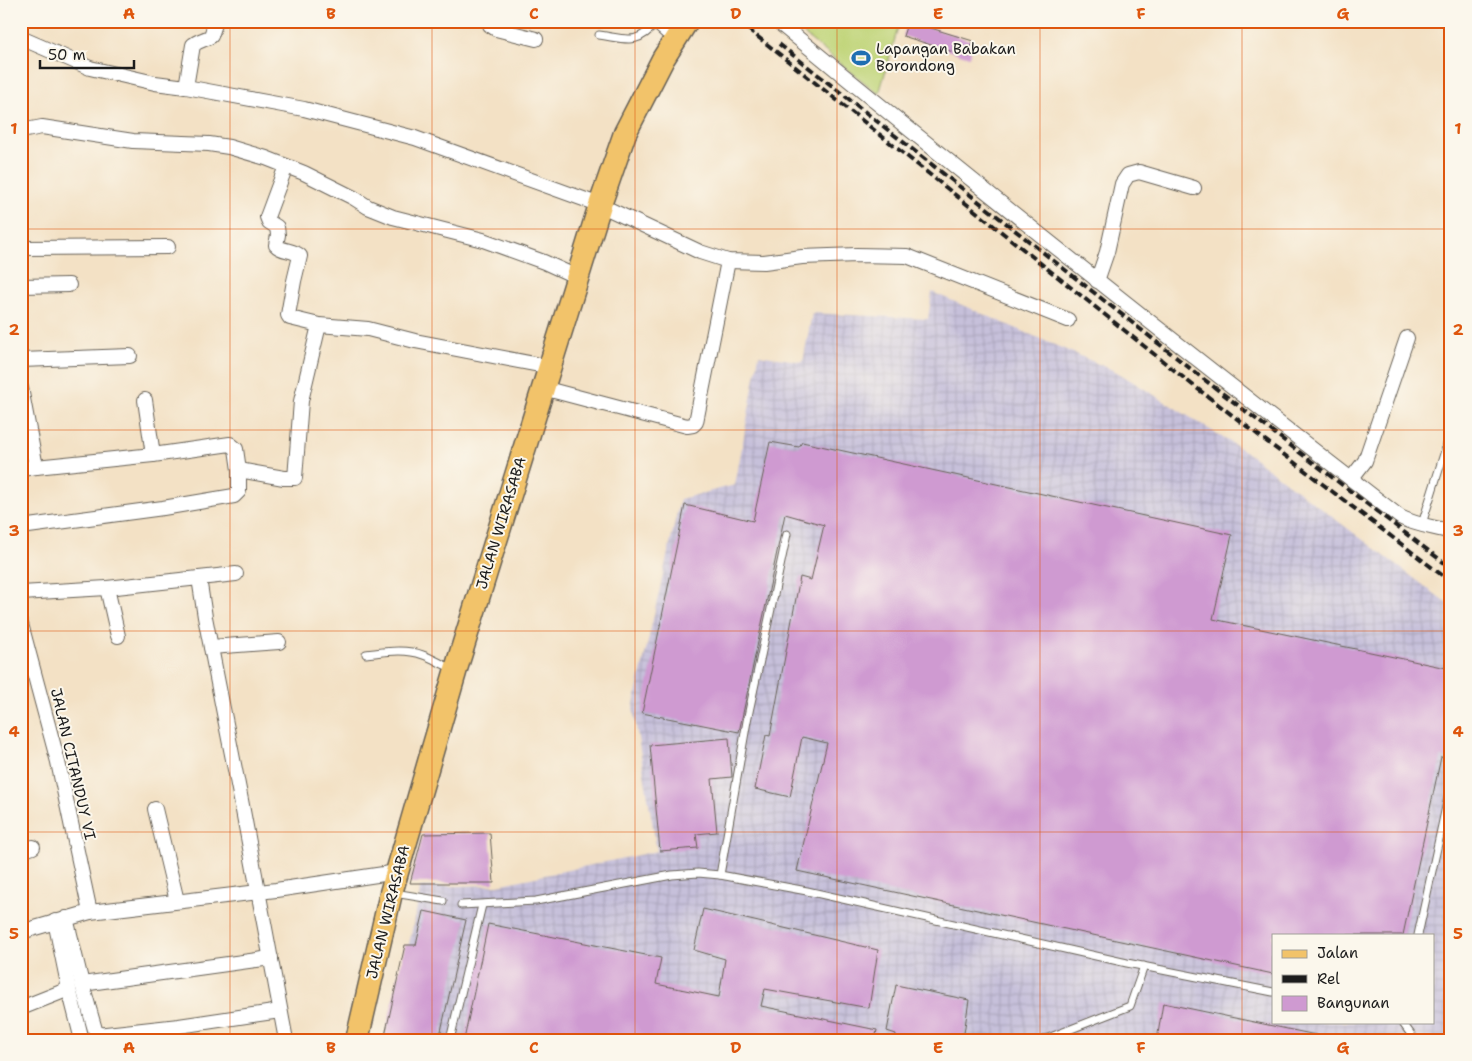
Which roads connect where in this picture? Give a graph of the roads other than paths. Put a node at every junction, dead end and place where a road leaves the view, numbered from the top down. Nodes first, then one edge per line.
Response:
1 (216, 21) edge
2 (489, 21) edge
3 (658, 21) edge
4 (777, 21) edge
5 (681, 29) edge
6 (599, 35) dead end
7 (21, 38) edge
8 (536, 39) dead end
9 (186, 87) junction
10 (21, 130) edge
11 (286, 166) junction
12 (1194, 188) dead end
13 (600, 206) junction
14 (168, 247) dead end
15 (21, 248) edge
16 (728, 261) junction
17 (577, 277) junction
18 (1097, 281) junction
19 (70, 285) dead end
20 (21, 286) edge
21 (1068, 320) dead end
22 (319, 325) junction
23 (1407, 338) dead end
24 (130, 356) dead end
25 (21, 360) edge
26 (550, 367) junction
27 (21, 388) edge
28 (543, 388) junction
29 (145, 400) dead end
30 (1448, 441) dead end
31 (153, 456) junction
32 (36, 466) junction
33 (21, 469) edge
34 (239, 470) junction
35 (1352, 479) junction
36 (1422, 524) junction
37 (21, 527) edge
38 (1451, 532) edge
39 (787, 534) dead end
40 (236, 574) dead end
41 (199, 578) junction
42 (107, 588) junction
43 (21, 593) edge
44 (21, 624) edge
45 (118, 636) dead end
46 (279, 642) dead end
47 (211, 647) junction
48 (366, 654) dead end
49 (456, 669) junction
50 (1451, 786) edge
51 (155, 809) dead end
52 (720, 875) junction
53 (394, 882) junction
54 (259, 891) junction
55 (177, 901) junction
56 (443, 901) dead end
57 (461, 905) dead end
58 (482, 905) junction
59 (90, 912) junction
60 (60, 920) junction
61 (21, 932) edge
62 (1418, 934) edge
63 (271, 958) junction
64 (1144, 966) junction
65 (76, 986) junction
66 (1272, 992) edge
67 (21, 1008) edge
68 (280, 1011) junction
69 (1403, 1024) edge
70 (98, 1038) edge
71 (82, 1040) edge
72 (286, 1040) edge
73 (357, 1040) edge
74 (450, 1040) edge
75 (1043, 1040) edge
76 (1415, 1040) edge

1 - 9 street
2 - 8 street
3 - 5 street
3 - 6 lane
4 - 18 street
5 - 13 main road, JALAN WIRASABA
7 - 9 street
9 - 13 street
10 - 11 street
11 - 17 street
11 - 22 street
12 - 18 street
13 - 16 street
13 - 17 main road, JALAN WIRASABA
14 - 15 street
16 - 21 street
16 - 28 street
17 - 26 main road, JALAN WIRASABA
18 - 35 street
19 - 20 street
22 - 26 street
22 - 34 street
23 - 35 street
24 - 25 street
26 - 28 main road, JALAN WIRASABA
27 - 32 street
28 - 49 main road, JALAN WIRASABA
29 - 31 street
30 - 36 lane
31 - 32 street
31 - 34 street
32 - 33 street
34 - 37 street
35 - 36 street
36 - 38 street
39 - 52 lane
40 - 41 street
41 - 42 street
41 - 47 street
42 - 43 street
42 - 45 street
44 - 59 street, JALAN CITANDUY VI
46 - 47 street
47 - 54 street
48 - 49 lane
49 - 53 main road, JALAN WIRASABA
50 - 62 lane
51 - 55 street
52 - 58 lane
52 - 64 lane
53 - 54 street
53 - 56 lane
53 - 73 main road, JALAN WIRASABA
54 - 55 street
54 - 63 street
55 - 59 street
57 - 58 lane
58 - 74 lane
59 - 60 street
60 - 61 street
60 - 65 street
63 - 65 street
63 - 68 street
64 - 66 lane
64 - 75 lane
65 - 67 street
65 - 70 street
65 - 71 street
68 - 70 street
68 - 72 street
69 - 76 lane

